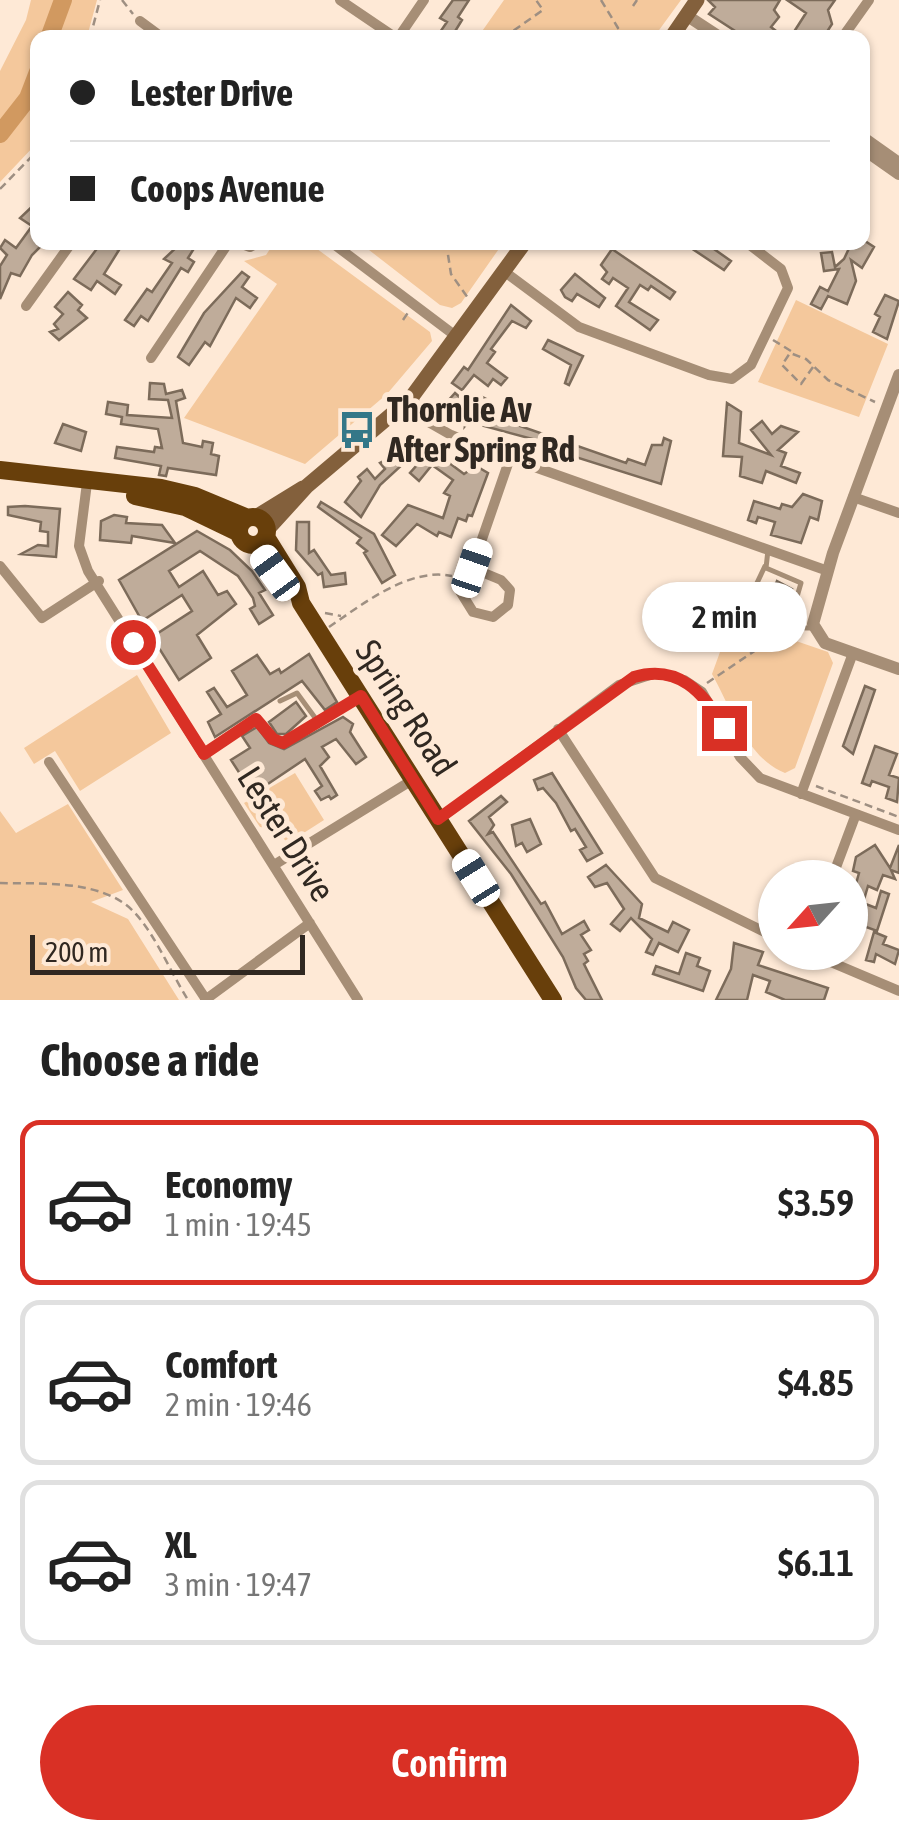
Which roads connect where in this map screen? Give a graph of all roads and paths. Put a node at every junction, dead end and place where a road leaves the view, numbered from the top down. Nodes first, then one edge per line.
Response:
1 (100, 0) edge
2 (122, 0) edge
3 (340, 0) edge
4 (424, 0) edge
5 (536, 0) edge
6 (637, 0) edge
7 (698, 0) edge
8 (869, 0) edge
9 (603, 1) edge
10 (633, 6) dead end
11 (136, 17) joint
12 (684, 19) junction
13 (92, 30) edge
14 (153, 30) edge
15 (385, 30) edge
16 (403, 30) edge
17 (514, 30) edge
18 (615, 30) edge
19 (677, 30) edge
20 (696, 30) edge
21 (705, 30) edge
22 (848, 30) edge
23 (870, 142) edge
24 (870, 154) edge
25 (30, 158) edge
26 (899, 162) edge
27 (899, 174) edge
28 (0, 189) edge
29 (66, 250) edge
30 (224, 250) edge
31 (342, 250) edge
32 (447, 250) edge
33 (519, 250) edge
34 (756, 250) edge
35 (505, 272) junction
36 (473, 301) dead end
37 (26, 306) dead end
38 (410, 310) dead end
39 (402, 320) dead end
40 (457, 337) junction
41 (769, 338) dead end
42 (791, 352) junction
43 (151, 358) dead end
44 (813, 367) junction
45 (899, 374) edge
46 (407, 402) junction
47 (875, 402) dead end
48 (510, 458) junction
49 (0, 470) edge
50 (87, 483) junction
51 (853, 497) junction
52 (899, 513) edge
53 (254, 530) junction
54 (768, 550) junction
55 (0, 566) edge
56 (765, 566) junction
57 (472, 568) junction
58 (828, 571) junction
59 (460, 577) junction
60 (98, 582) junction
61 (318, 612) dead end
62 (346, 616) junction
63 (328, 628) dead end
64 (796, 629) junction
65 (814, 631) junction
66 (779, 632) dead end
67 (853, 653) junction
68 (899, 669) edge
69 (704, 685) dead end
70 (361, 696) junction
71 (280, 701) dead end
72 (316, 719) junction
73 (558, 729) junction
74 (204, 754) junction
75 (49, 762) dead end
76 (414, 779) junction
77 (810, 785) dead end
78 (801, 794) junction
79 (856, 814) junction
80 (899, 817) edge
81 (438, 819) junction
82 (899, 830) edge
83 (839, 860) edge
84 (274, 865) junction
85 (0, 883) edge
86 (310, 923) junction
87 (758, 929) edge
88 (849, 970) edge
89 (899, 991) edge
90 (205, 999) edge
91 (188, 1000) edge
92 (358, 1000) edge
93 (554, 1000) edge

1 - 13 path
2 - 11 path
3 - 15 street
4 - 16 street
5 - 17 path
6 - 10 path
7 - 12 main road
8 - 22 street
9 - 18 path
11 - 14 street
12 - 19 main road
12 - 20 street
12 - 21 street
23 - 26 street
24 - 27 street
25 - 28 path
29 - 37 street
30 - 43 street
31 - 40 street
32 - 36 path
33 - 35 main road
34 - 35 street
35 - 40 main road
38 - 39 path
40 - 46 main road
41 - 42 path
42 - 44 path
42 - 44 path
44 - 47 path
45 - 51 street
46 - 48 street
46 - 53 main road
48 - 54 street
48 - 57 street
49 - 50 main road
50 - 53 main road
50 - 60 street, Lester Drive
51 - 52 street
51 - 58 street
53 - 70 main road, Spring Road
54 - 56 lane
54 - 58 street
55 - 60 street
56 - 64 lane
56 - 64 lane
57 - 59 street
57 - 59 street
58 - 65 street
59 - 62 path
60 - 74 street, Lester Drive
61 - 62 path
62 - 63 path
64 - 65 lane
65 - 67 street
66 - 69 path
67 - 68 street
67 - 78 street
70 - 72 lane
70 - 76 main road, Spring Road
71 - 72 lane
72 - 74 lane
73 - 78 street
73 - 81 street
73 - 87 street
74 - 84 street, Lester Drive
75 - 90 street
76 - 81 main road, Spring Road
76 - 84 street
77 - 80 path
78 - 79 street
79 - 82 street
79 - 83 street
81 - 93 main road, Spring Road
84 - 86 street, Lester Drive
85 - 91 path
86 - 90 street
86 - 92 street, Lester Drive
88 - 89 street

